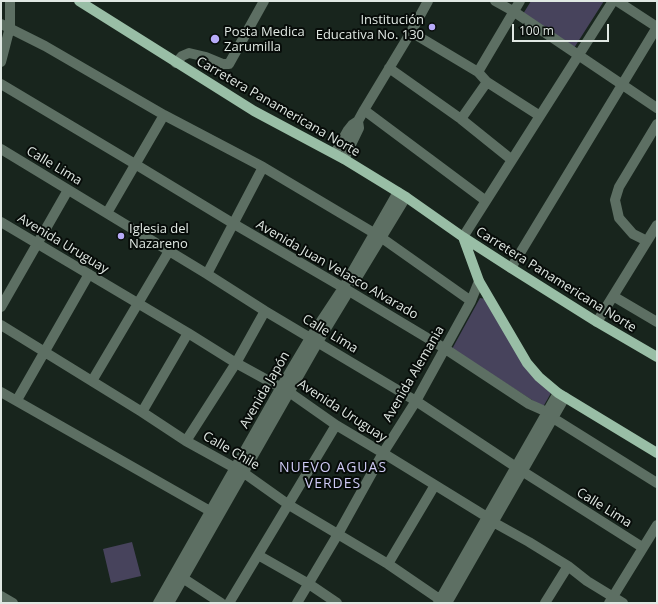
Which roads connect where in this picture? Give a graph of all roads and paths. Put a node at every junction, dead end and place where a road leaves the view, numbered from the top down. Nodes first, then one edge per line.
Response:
1 (10, 1) edge
2 (79, 1) edge
3 (264, 1) edge
4 (428, 1) edge
5 (495, 1) edge
6 (520, 1) edge
7 (613, 1) edge
8 (617, 1) edge
9 (513, 11) junction
10 (5, 26) edge
11 (657, 27) edge
12 (411, 32) junction
13 (578, 56) junction
14 (1, 62) edge
15 (176, 63) junction
16 (389, 68) junction
17 (478, 72) junction
18 (487, 82) junction
19 (1, 84) edge
20 (622, 85) junction
21 (657, 108) edge
22 (364, 110) junction
23 (164, 115) junction
24 (540, 116) junction
25 (461, 119) junction
26 (657, 124) edge
27 (1, 149) edge
28 (339, 156) junction
29 (512, 160) junction
30 (135, 164) junction
31 (263, 167) junction
32 (68, 190) junction
33 (402, 195) junction
34 (486, 201) junction
35 (107, 213) junction
36 (1, 222) edge
37 (234, 224) junction
38 (657, 225) edge
39 (378, 236) junction
40 (463, 238) junction
41 (647, 241) junction
42 (38, 244) junction
43 (169, 251) junction
44 (510, 268) junction
45 (89, 274) junction
46 (207, 274) junction
47 (479, 281) junction
48 (346, 289) junction
49 (613, 296) junction
50 (471, 301) junction
51 (138, 303) junction
52 (1, 307) edge
53 (265, 311) junction
54 (597, 322) junction
55 (657, 322) edge
56 (1, 325) edge
57 (188, 333) junction
58 (314, 340) junction
59 (444, 348) junction
60 (44, 352) junction
61 (657, 357) edge
62 (236, 363) junction
63 (92, 381) junction
64 (285, 390) junction
65 (1, 392) edge
66 (562, 395) junction
67 (17, 400) junction
68 (416, 401) junction
69 (142, 412) junction
70 (550, 415) junction
71 (336, 425) junction
72 (186, 441) junction
73 (657, 452) edge
74 (383, 453) junction
75 (519, 469) junction
76 (240, 470) junction
77 (657, 483) edge
78 (435, 485) junction
79 (289, 505) junction
80 (210, 511) junction
81 (490, 520) junction
82 (657, 525) edge
83 (338, 534) junction
84 (642, 547) junction
85 (258, 555) junction
86 (388, 564) junction
87 (568, 566) junction
88 (179, 576) junction
89 (309, 584) junction
90 (1, 596) edge
91 (612, 600) edge
92 (442, 602) edge
93 (13, 603) edge
94 (158, 603) edge
95 (169, 603) edge
96 (221, 603) edge
97 (229, 603) edge
98 (297, 603) edge
99 (338, 603) edge
100 (545, 603) edge
101 (623, 603) edge

1 - 10 street
2 - 15 main road, Carretera Panamericana Norte
3 - 15 street
4 - 12 street
5 - 9 street
6 - 9 street
7 - 13 street
8 - 11 street
9 - 13 street
9 - 17 street
10 - 14 street
10 - 23 street
11 - 20 street
12 - 16 street
12 - 17 street
13 - 20 street
13 - 24 street
15 - 28 main road, Carretera Panamericana Norte
16 - 22 street
16 - 25 street
17 - 18 street
18 - 24 street
18 - 25 street
19 - 30 street, Avenida Juan Velasco Alvarado
20 - 21 street
20 - 44 street
22 - 28 street
22 - 34 street
23 - 30 street
23 - 31 street
24 - 29 street
25 - 29 street
26 - 41 street
27 - 32 street, Calle Lima
28 - 33 main road, Carretera Panamericana Norte
29 - 34 street
30 - 35 street
30 - 37 street, Avenida Juan Velasco Alvarado
31 - 37 street
31 - 39 street
32 - 35 street, Calle Lima
32 - 42 street
33 - 39 street, Avenida Japón
33 - 40 main road, Carretera Panamericana Norte
34 - 40 street
35 - 43 street, Calle Lima
36 - 42 street, Avenida Uruguay
37 - 46 street
37 - 48 street, Avenida Juan Velasco Alvarado
38 - 41 street
39 - 48 street, Avenida Japón
39 - 50 street
40 - 44 main road, Carretera Panamericana Norte
40 - 47 main road, Carretera Panamericana Norte
41 - 49 street
42 - 45 street, Avenida Uruguay
42 - 52 street
43 - 46 street, Calle Lima
43 - 51 street
44 - 54 main road, Carretera Panamericana Norte
45 - 51 street, Avenida Uruguay
45 - 60 street
46 - 53 street, Calle Lima
47 - 50 street, Avenida Alemania
47 - 66 main road, Carretera Panamericana Norte
48 - 58 street, Avenida Japón
48 - 59 street, Avenida Juan Velasco Alvarado
49 - 54 street
49 - 55 street
50 - 59 street, Avenida Alemania
51 - 57 street, Avenida Uruguay
51 - 63 street
53 - 58 street, Calle Lima
53 - 62 street
54 - 61 main road, Carretera Panamericana Norte
56 - 60 street, Calle Chile
57 - 62 street, Avenida Uruguay
57 - 69 street
58 - 64 street, Avenida Japón
58 - 68 street, Calle Lima
59 - 68 street, Avenida Alemania
59 - 70 street, Avenida Juan Velasco Alvarado
60 - 63 street, Calle Chile
60 - 67 street
62 - 64 street, Avenida Uruguay
62 - 72 street
63 - 69 street, Calle Chile
64 - 71 street, Avenida Uruguay
64 - 76 street, Avenida Japón
65 - 67 street
66 - 70 street
66 - 73 main road, Carretera Panamericana Norte
67 - 80 street
68 - 74 street, Avenida Alemania
68 - 75 street, Calle Lima
69 - 72 street, Calle Chile
70 - 75 street
70 - 77 street, Avenida Juan Velasco Alvarado
71 - 74 street, Avenida Uruguay
71 - 79 street
72 - 76 street, Calle Chile
74 - 78 street, Avenida Uruguay
74 - 83 street, Avenida Alemania
75 - 81 street
75 - 84 street, Calle Lima
76 - 79 street, Calle Chile
76 - 80 street, Avenida Japón
76 - 88 street, Avenida Japón
78 - 81 street, Avenida Uruguay
78 - 86 street
79 - 83 street, Calle Chile
79 - 85 street
80 - 88 street, Avenida Japón
81 - 87 street, Avenida Uruguay
81 - 92 street
82 - 84 street
83 - 86 street, Calle Chile
83 - 89 street, Avenida Alemania
84 - 91 street
85 - 89 street
85 - 97 street
86 - 92 street, Calle Chile
87 - 91 street, Avenida Uruguay
87 - 100 street
88 - 94 street, Avenida Japón
88 - 95 street, Avenida Japón
88 - 96 street
89 - 98 street, Avenida Alemania
89 - 99 street
90 - 93 street
91 - 101 street, Avenida Uruguay

